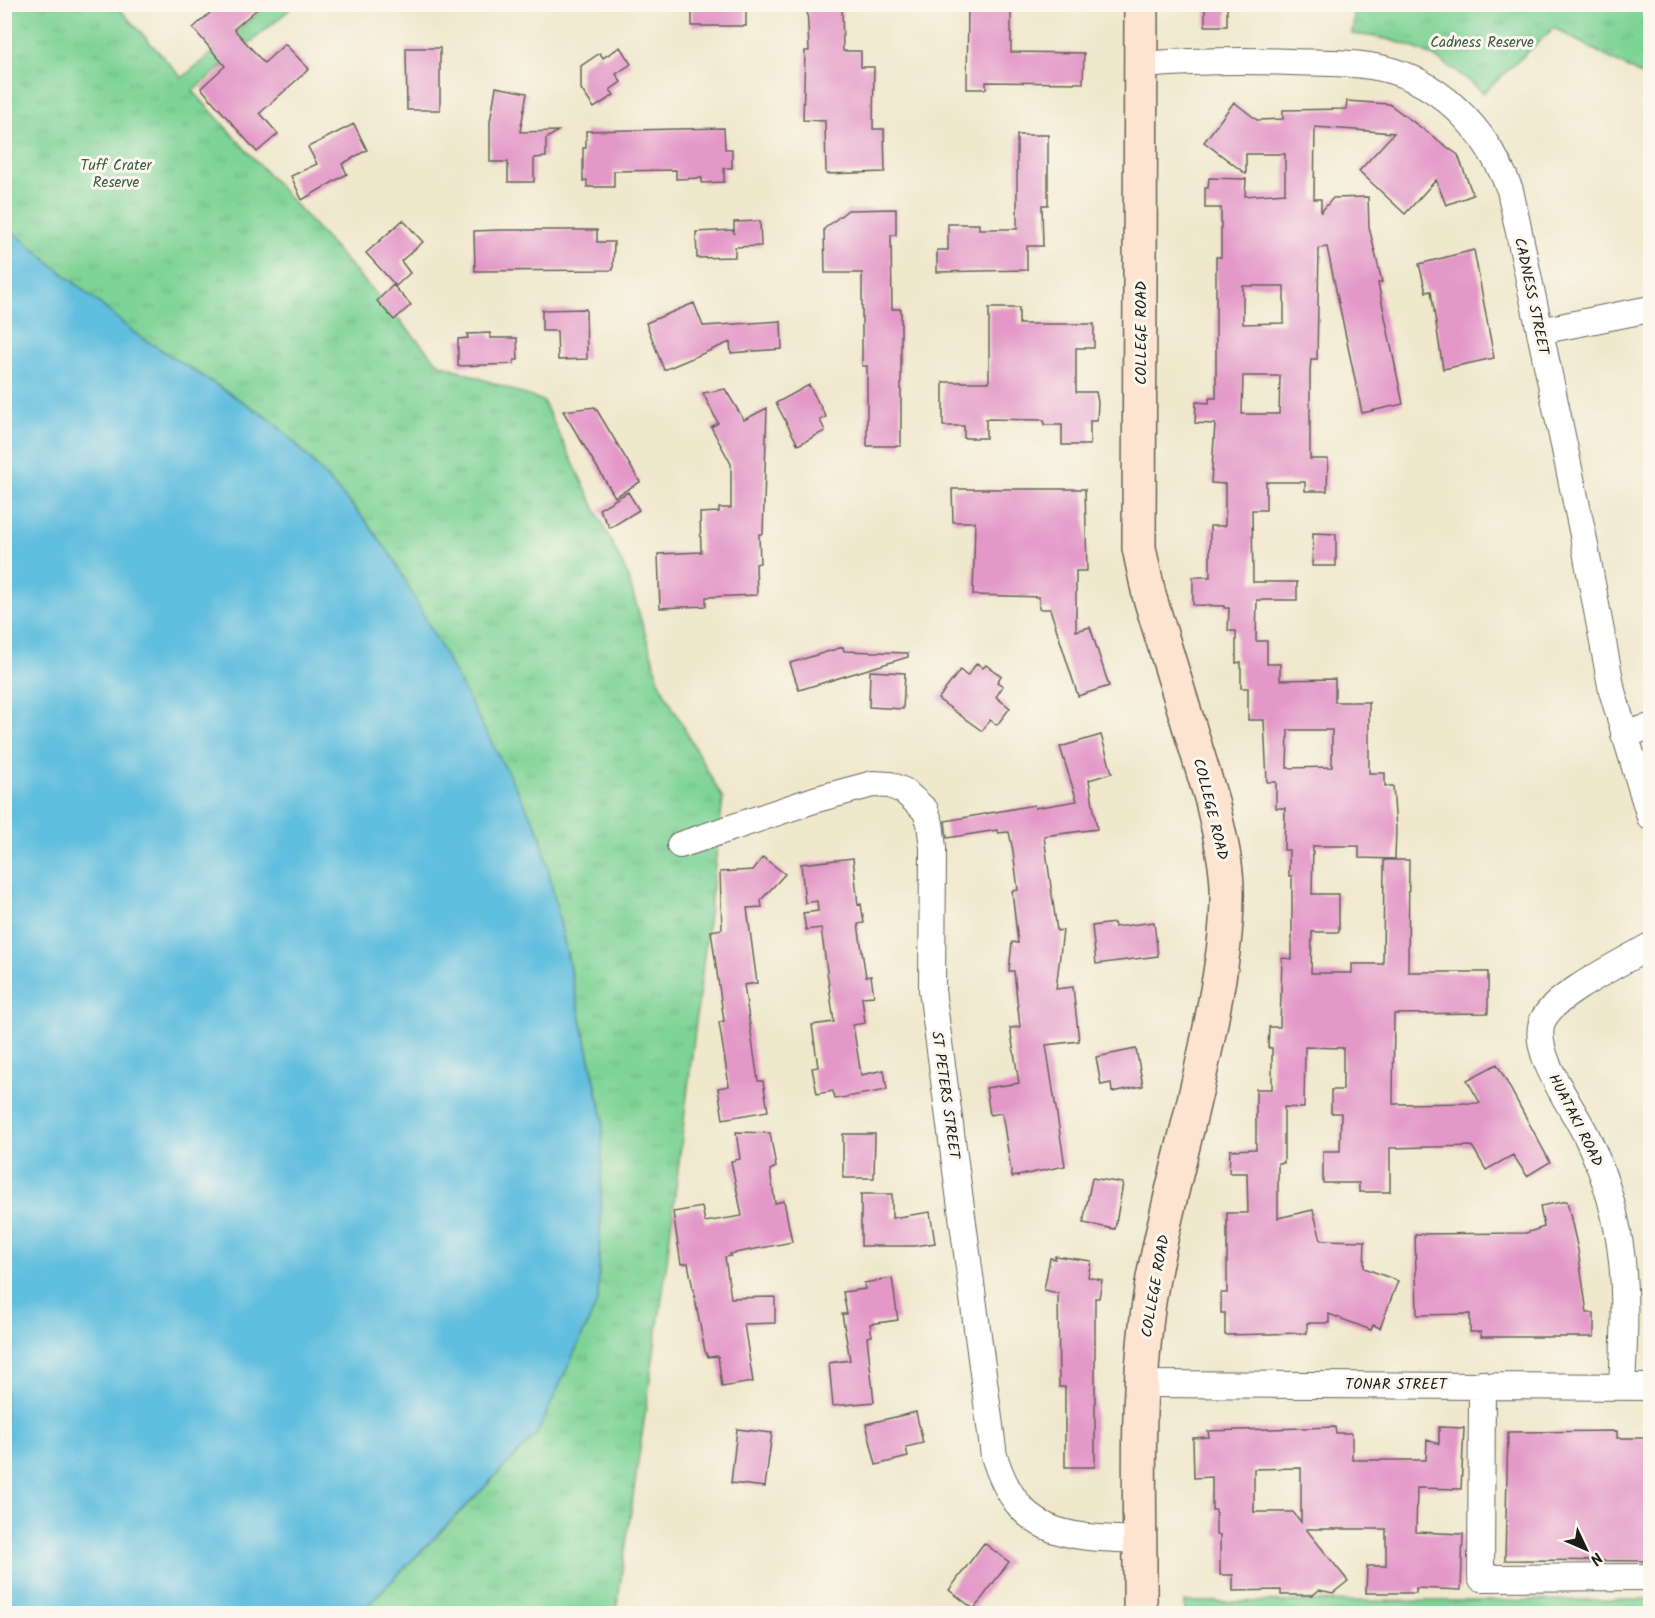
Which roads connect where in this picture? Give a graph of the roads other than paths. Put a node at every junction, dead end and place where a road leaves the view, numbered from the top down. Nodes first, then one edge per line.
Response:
1 (1141, 4) edge
2 (1141, 64) junction
3 (1650, 309) edge
4 (1540, 331) junction
5 (1650, 727) edge
6 (1624, 734) junction
7 (1650, 817) edge
8 (680, 845) dead end
9 (1650, 946) edge
10 (1142, 1384) junction
11 (1482, 1384) junction
12 (1622, 1386) junction
13 (1650, 1386) edge
14 (1140, 1540) junction
15 (1650, 1577) edge
16 (1140, 1614) edge

1 - 2 main road, COLLEGE ROAD
2 - 4 street, CADNESS STREET
2 - 10 main road, COLLEGE ROAD
3 - 4 street
4 - 6 street, CADNESS STREET
5 - 6 street
6 - 7 street, CADNESS STREET
8 - 14 street, ST PETERS STREET
9 - 12 street, HUATAKI ROAD
10 - 11 street, TONAR STREET
10 - 14 main road, COLLEGE ROAD
11 - 12 street, TONAR STREET
11 - 15 street
12 - 13 street, TONAR STREET
14 - 16 main road, COLLEGE ROAD

